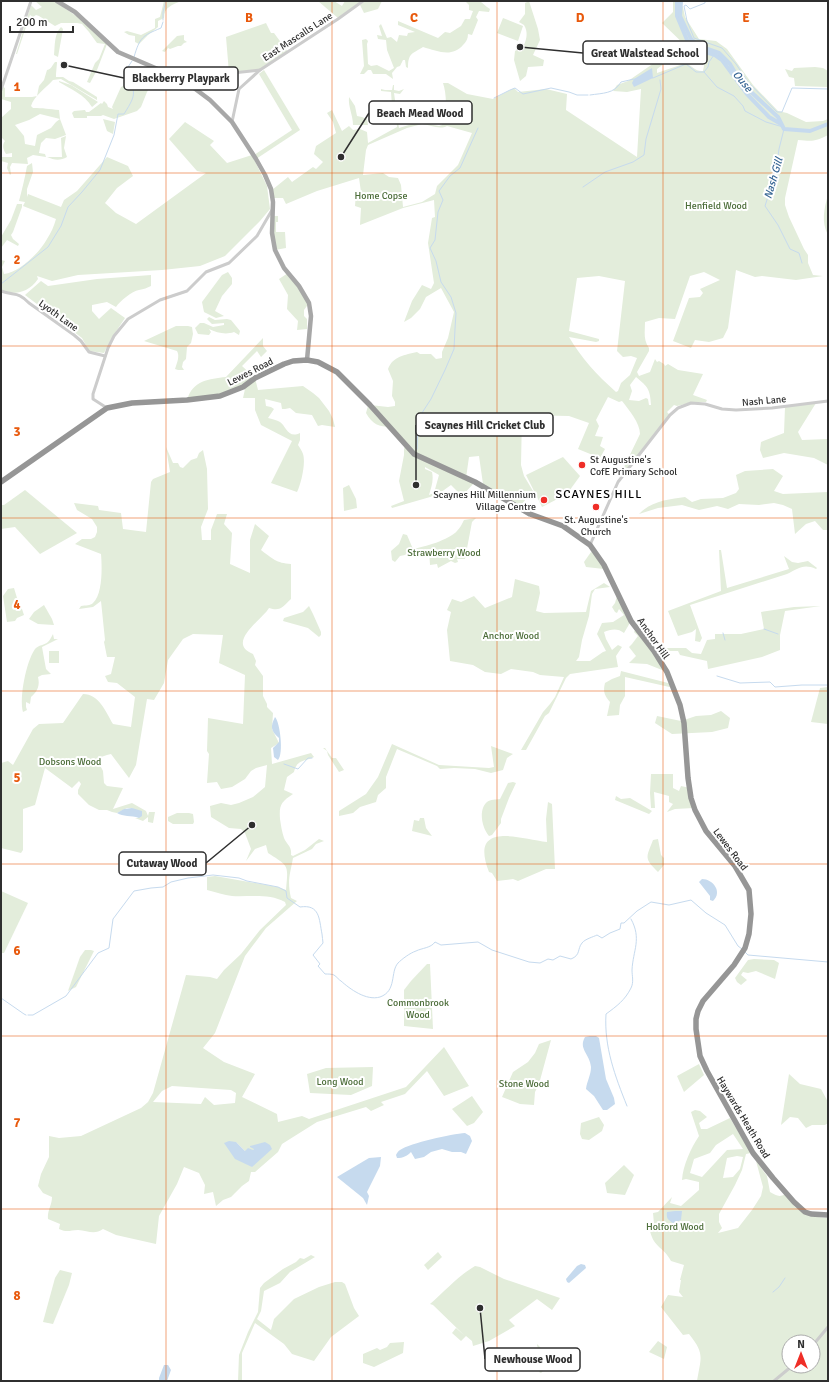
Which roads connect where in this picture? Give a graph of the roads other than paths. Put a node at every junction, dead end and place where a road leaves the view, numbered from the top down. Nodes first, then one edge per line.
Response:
1 (31, 1) edge
2 (58, 1) edge
3 (363, 1) edge
4 (260, 70) junction
5 (194, 88) junction
6 (1, 90) edge
7 (232, 122) junction
8 (272, 210) junction
9 (1, 291) edge
10 (105, 356) junction
11 (307, 360) junction
12 (828, 401) edge
13 (107, 408) junction
14 (1, 482) edge
15 (590, 545) junction
16 (686, 748) joint
17 (704, 1064) joint
18 (828, 1215) edge
19 (828, 1327) edge
20 (821, 1335) edge
21 (782, 1374) edge
22 (774, 1381) edge

1 - 6 street
2 - 5 main road
3 - 4 street, East Mascalls Lane
4 - 5 street, East Mascalls Lane
4 - 7 street
5 - 7 main road
7 - 8 main road
8 - 10 street
8 - 11 main road
9 - 10 street, Lyoth Lane
10 - 13 street
11 - 13 highway, Lewes Road
11 - 15 highway, Lewes Road
12 - 15 street, Nash Lane
13 - 14 highway, Lewes Road
15 - 16 highway, Anchor Hill
16 - 17 highway, Lewes Road
17 - 18 highway, Haywards Heath Road
19 - 20 street
21 - 22 street

